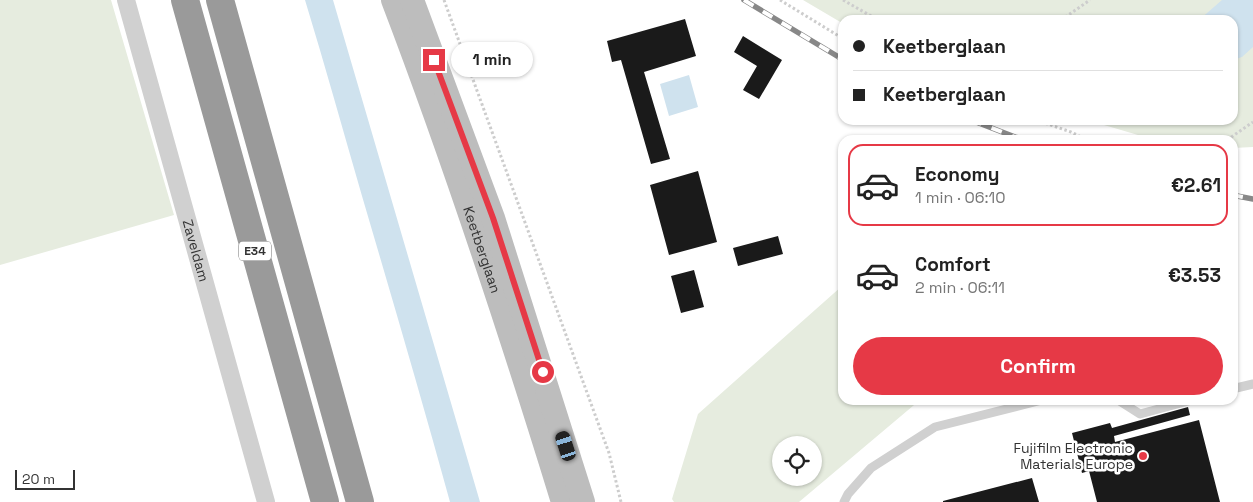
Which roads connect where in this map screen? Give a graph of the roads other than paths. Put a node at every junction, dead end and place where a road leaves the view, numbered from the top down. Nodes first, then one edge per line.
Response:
1 (126, 0) edge
2 (185, 0) edge
3 (220, 0) edge
4 (393, 0) edge
5 (412, 0) edge
6 (1253, 384) edge
7 (1238, 388) edge
8 (1022, 405) edge
9 (1126, 405) edge
10 (1173, 405) edge
11 (266, 502) edge
12 (325, 502) edge
13 (360, 502) edge
14 (563, 502) edge
15 (583, 502) edge
16 (844, 502) edge

1 - 11 street, Zaveldam
2 - 12 highway, E34
3 - 13 highway, E34
4 - 14 main road, Keetberglaan
5 - 15 main road, Keetberglaan
6 - 7 lane
8 - 16 lane
9 - 10 lane

